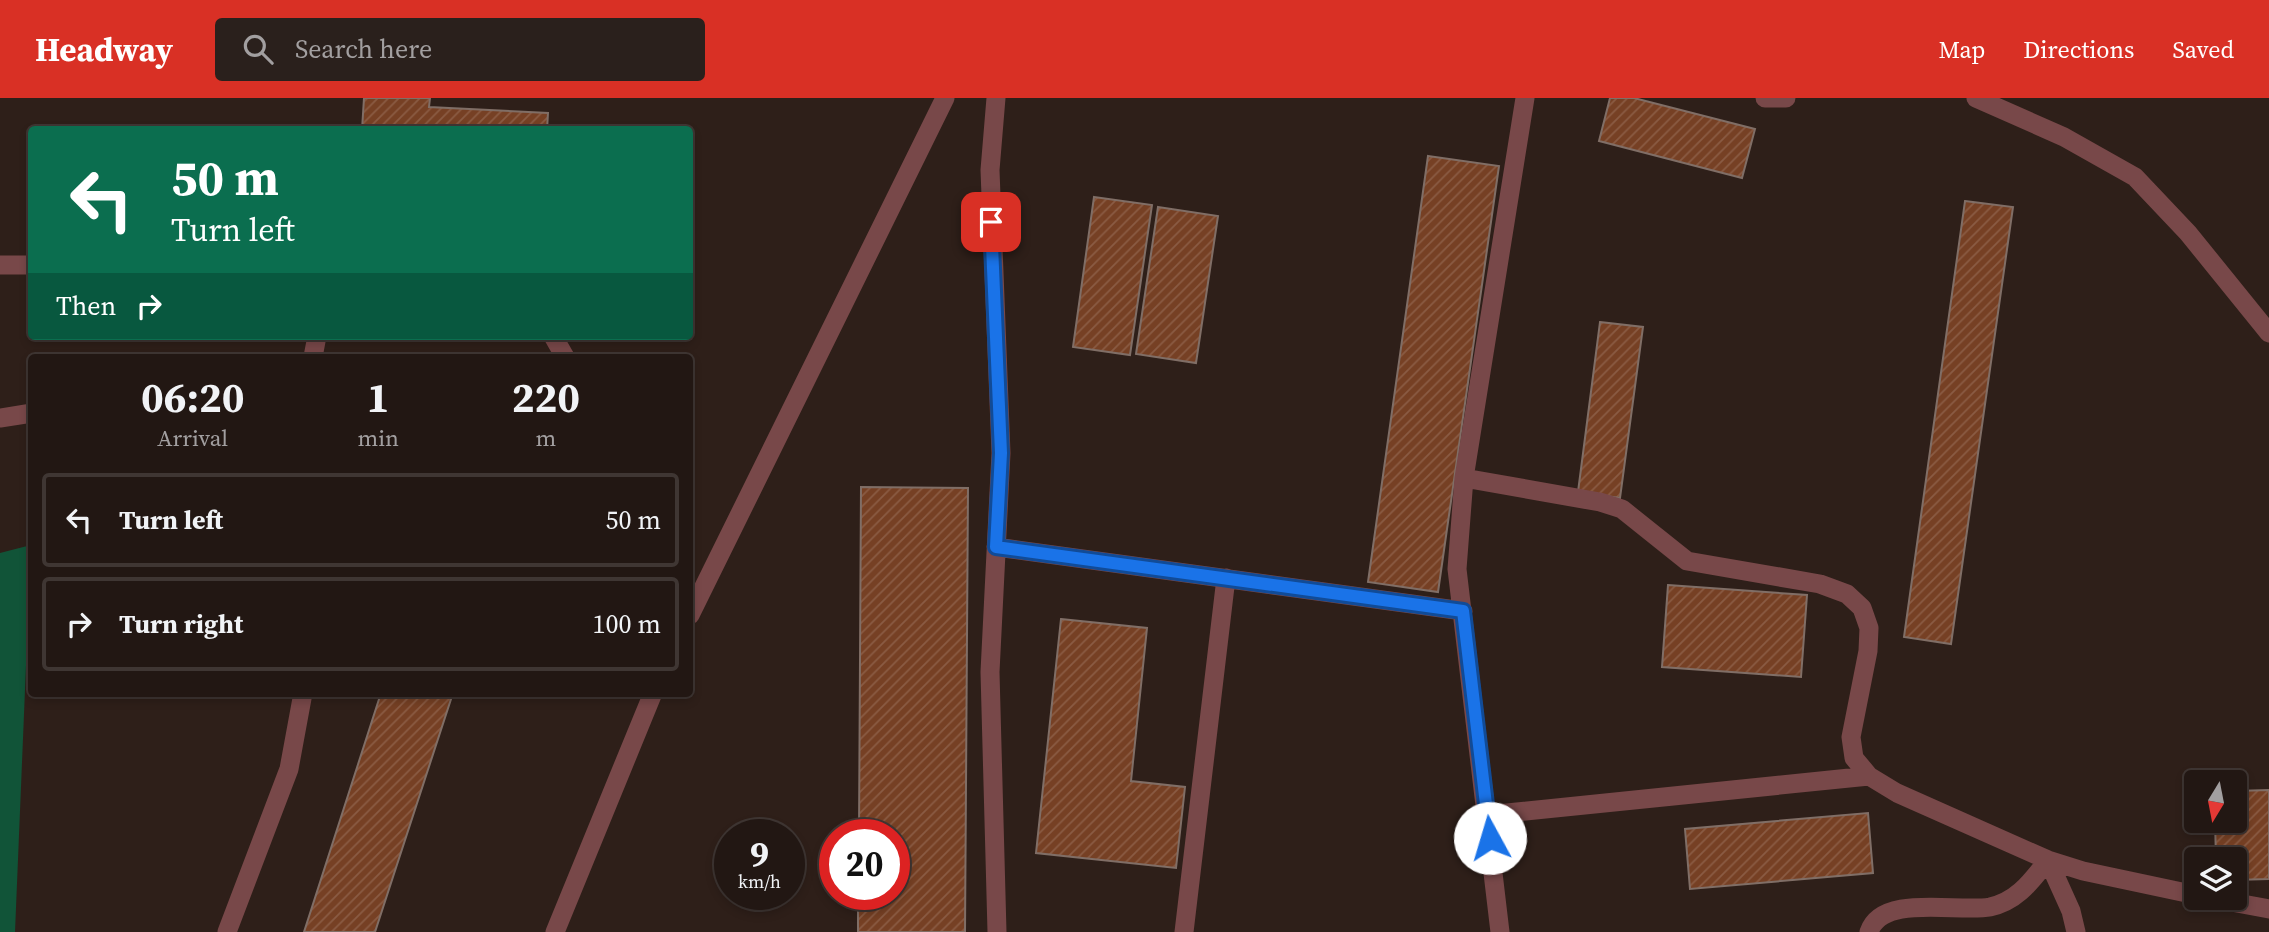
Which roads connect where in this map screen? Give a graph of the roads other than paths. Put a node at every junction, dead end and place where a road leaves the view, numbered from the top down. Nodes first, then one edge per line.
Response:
1 (946, 98) edge
2 (996, 98) edge
3 (1525, 98) edge
4 (1765, 98) edge
5 (1786, 98) edge
6 (1987, 100) edge
7 (0, 265) edge
8 (28, 265) edge
9 (2269, 332) edge
10 (28, 414) edge
11 (0, 418) edge
12 (1464, 478) junction
13 (996, 547) junction
14 (1226, 578) junction
15 (693, 609) edge
16 (1463, 611) junction
17 (303, 697) edge
18 (651, 697) edge
19 (1870, 776) junction
20 (1487, 815) junction
21 (2048, 860) junction
22 (2184, 892) edge
23 (2247, 905) edge
24 (2269, 909) edge
25 (227, 932) edge
26 (555, 932) edge
27 (997, 932) edge
28 (1184, 932) edge
29 (1500, 932) edge
30 (1869, 932) edge
31 (2076, 932) edge

1 - 15 lane
2 - 13 lane
3 - 12 lane
4 - 5 lane
6 - 9 lane
7 - 8 lane
10 - 11 lane
12 - 16 lane
12 - 19 lane
13 - 14 lane
13 - 27 lane
14 - 16 lane
14 - 28 lane
16 - 20 lane
17 - 25 lane
18 - 26 lane
19 - 20 lane
19 - 21 lane
20 - 29 lane
21 - 22 lane
21 - 30 lane
21 - 31 lane
23 - 24 lane

